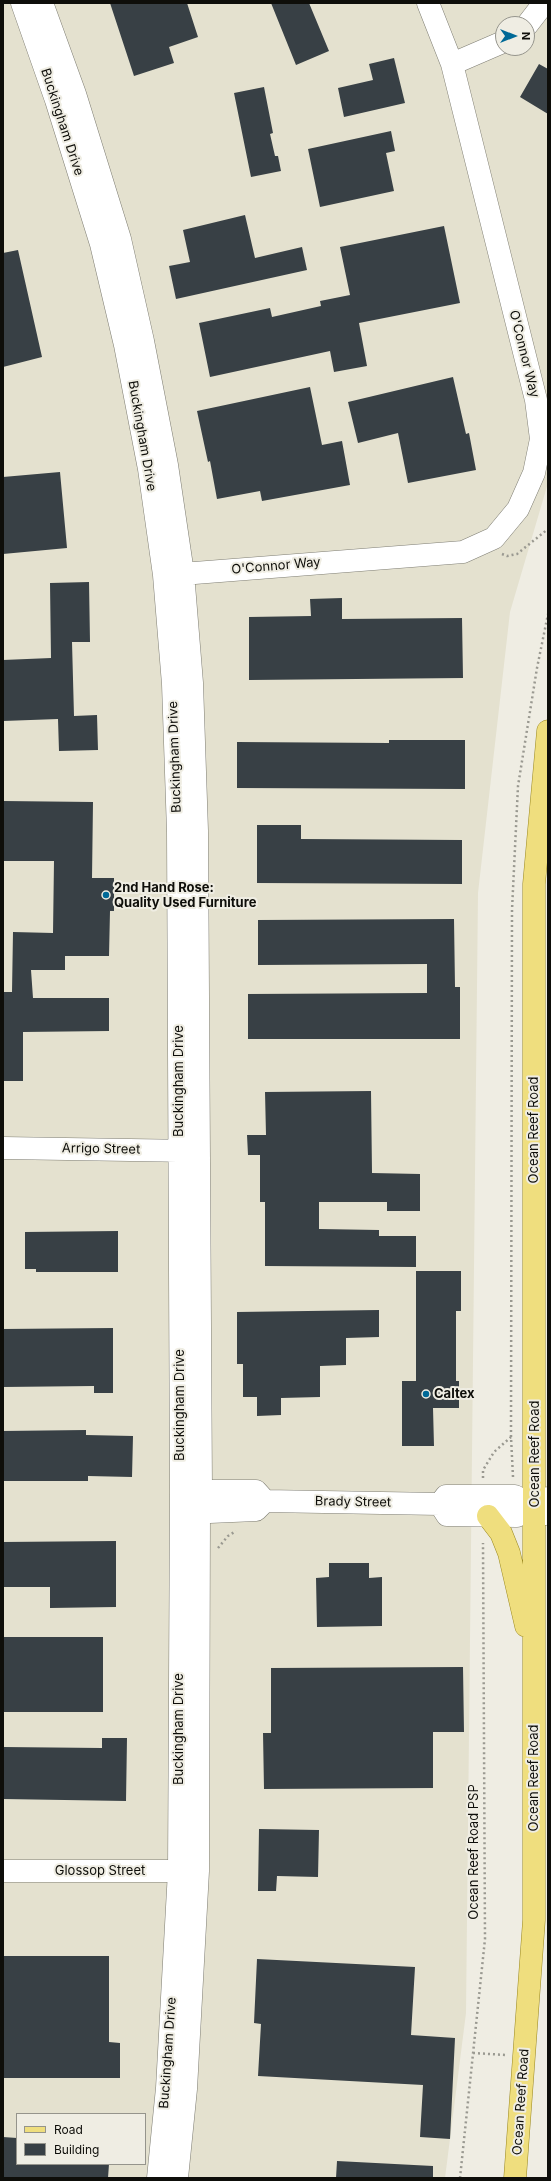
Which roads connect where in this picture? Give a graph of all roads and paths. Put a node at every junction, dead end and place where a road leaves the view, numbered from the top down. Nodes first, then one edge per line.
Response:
1 (22, 3) edge
2 (42, 3) edge
3 (428, 3) edge
4 (544, 3) edge
5 (534, 16) edge
6 (495, 45) edge
7 (452, 64) junction
8 (548, 529) edge
9 (489, 540) junction
10 (173, 574) junction
11 (548, 731) edge
12 (3, 1148) edge
13 (188, 1151) junction
14 (511, 1437) dead end
15 (191, 1491) junction
16 (515, 1496) junction
17 (265, 1501) junction
18 (440, 1504) junction
19 (544, 1507) edge
20 (190, 1513) junction
21 (488, 1516) junction
22 (240, 1528) dead end
23 (483, 1541) dead end
24 (199, 1558) junction
25 (534, 1661) junction
26 (3, 1871) edge
27 (188, 1871) junction
28 (158, 2178) edge
29 (177, 2178) edge
30 (460, 2178) edge
31 (515, 2178) edge

1 - 10 street, Buckingham Drive
2 - 10 street, Buckingham Drive
3 - 7 street, O'Connor Way
4 - 5 street
6 - 7 street
7 - 9 street, O'Connor Way
8 - 9 path
9 - 10 street, O'Connor Way
10 - 13 street, Buckingham Drive
11 - 19 main road, Ocean Reef Road
12 - 13 street, Arrigo Street
13 - 15 street, Buckingham Drive
14 - 16 path
15 - 17 street
15 - 20 street, Buckingham Drive
16 - 18 street, Brady Street
16 - 19 street
17 - 18 street, Brady Street
17 - 20 street
18 - 21 street
19 - 21 street
19 - 25 main road, Ocean Reef Road
20 - 24 street, Buckingham Drive
20 - 27 street, Buckingham Drive
21 - 25 main road
22 - 24 path
23 - 30 path, Ocean Reef Road PSP
24 - 27 street, Buckingham Drive
25 - 31 main road, Ocean Reef Road
26 - 27 street, Glossop Street
27 - 28 street, Buckingham Drive
27 - 29 street, Buckingham Drive

